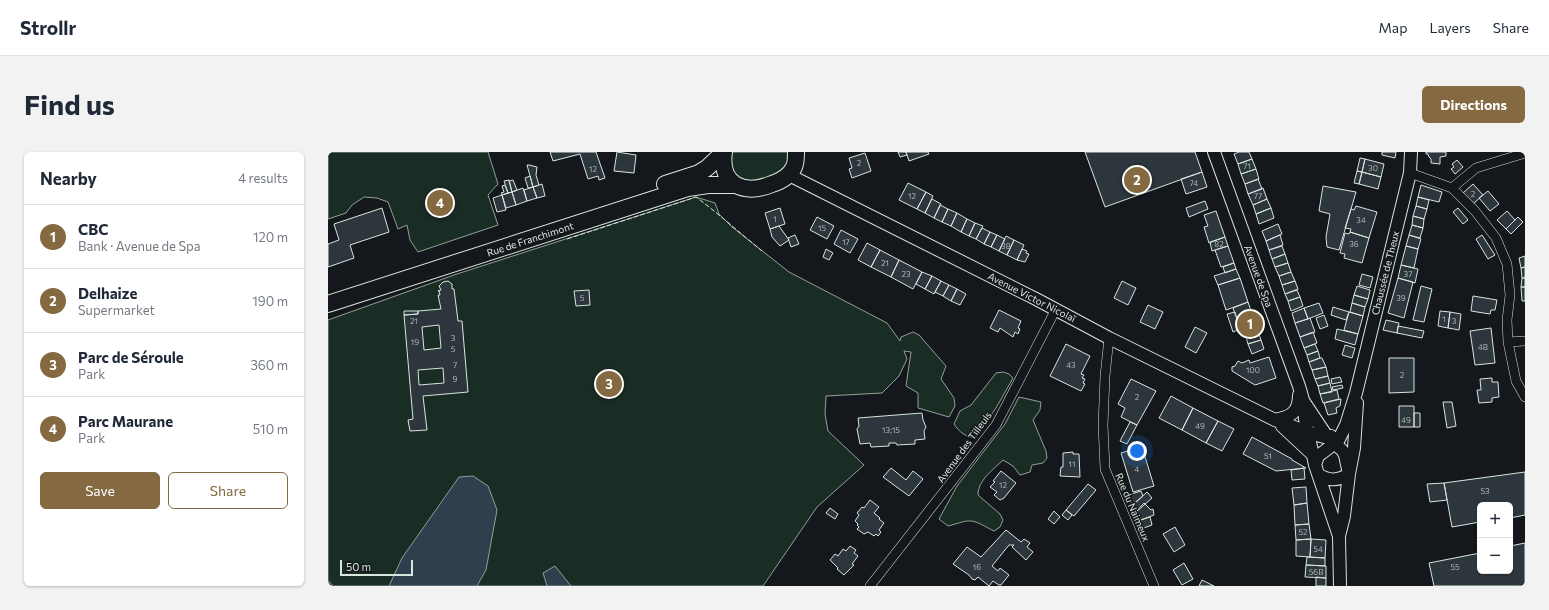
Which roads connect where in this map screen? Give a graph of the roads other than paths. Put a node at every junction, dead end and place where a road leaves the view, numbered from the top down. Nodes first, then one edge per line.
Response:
1 (724, 152) edge
2 (1214, 152) edge
3 (1411, 152) edge
4 (799, 154) edge
5 (1525, 154) edge
6 (1410, 173) junction
7 (789, 175) junction
8 (734, 185) junction
9 (1452, 188) junction
10 (328, 293) edge
11 (328, 304) edge
12 (1056, 309) junction
13 (1109, 338) junction
14 (1525, 341) edge
15 (1508, 342) junction
16 (1299, 386) junction
17 (1356, 394) junction
18 (1525, 397) edge
19 (1303, 400) junction
20 (1275, 420) junction
21 (1308, 433) junction
22 (1335, 436) junction
23 (1315, 465) junction
24 (1349, 474) junction
25 (1339, 536) junction
26 (870, 586) edge
27 (1154, 586) edge
28 (1340, 586) edge

1 - 8 highway
1 - 10 highway, Rue de Franchimont
2 - 16 street, Avenue de Spa
3 - 6 street, Chaussée de Theux
4 - 7 highway
5 - 9 street
6 - 9 street
6 - 17 street, Chaussée de Theux
7 - 8 highway, Rue de Franchimont
7 - 12 street, Avenue Victor Nicolaï
8 - 11 highway, Rue de Franchimont
9 - 15 street
12 - 13 street, Avenue Victor Nicolaï
12 - 26 street, Avenue des Tilleuls
13 - 20 street, Avenue Victor Nicolaï
13 - 27 street, Rue du Naimeux
14 - 15 street
15 - 18 street
16 - 19 street, Avenue de Spa
16 - 20 street
17 - 22 street, Chaussée de Theux
17 - 24 street, Chaussée de Theux
19 - 21 street, Avenue de Spa
19 - 22 street, Avenue de Spa
20 - 21 street
20 - 23 street
21 - 22 street
21 - 23 street, Avenue de Spa
22 - 23 street
22 - 24 street, Avenue de Spa
23 - 24 street
23 - 25 street, Chaussée de Theux
24 - 25 street, Chaussée de Theux
25 - 28 street, Chaussée de Theux

